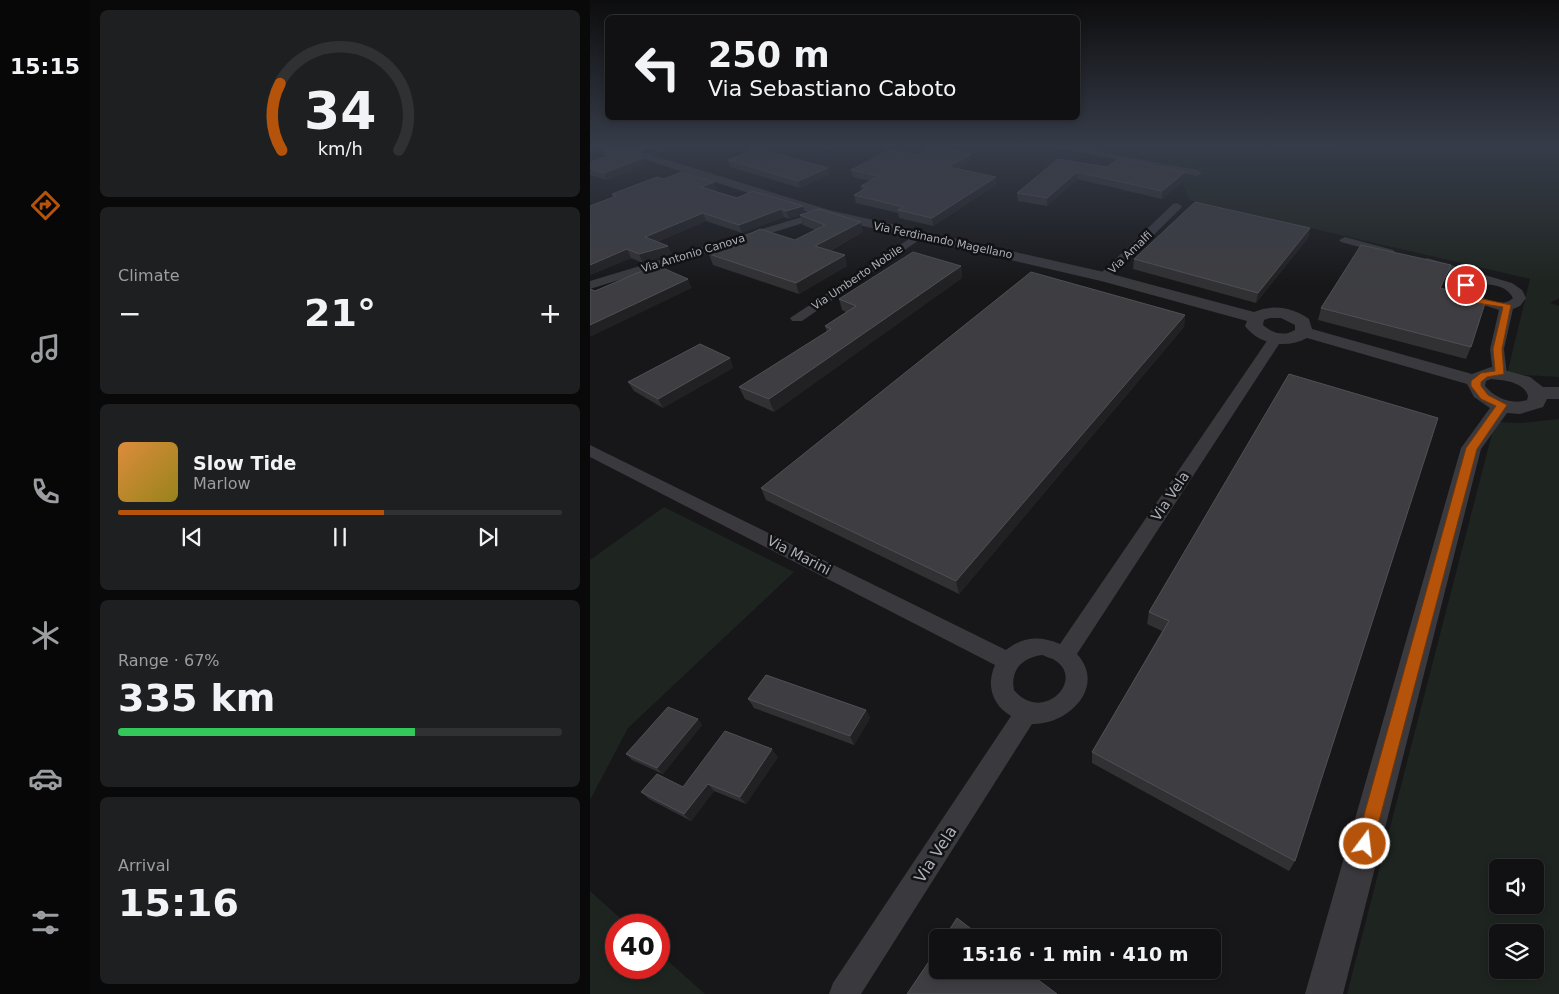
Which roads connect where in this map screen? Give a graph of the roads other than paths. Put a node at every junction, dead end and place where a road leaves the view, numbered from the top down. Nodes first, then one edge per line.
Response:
1 (764, 192) edge
2 (1178, 206) dead end
3 (825, 213) junction
4 (918, 236) junction
5 (1345, 240) dead end
6 (1104, 277) junction
7 (1483, 280) junction
8 (590, 285) edge
9 (1507, 305) junction
10 (797, 318) dead end
11 (1256, 318) junction
12 (1304, 332) junction
13 (1276, 338) junction
14 (1500, 374) junction
15 (1476, 381) junction
16 (1538, 393) junction
17 (1559, 393) edge
18 (1502, 405) junction
19 (590, 450) edge
20 (1065, 654) junction
21 (1008, 661) junction
22 (1026, 713) junction
23 (844, 994) edge
24 (1324, 994) edge

1 - 3 street, Via Ferdinando Magellano
2 - 6 street, Via Amalfi
3 - 4 street, Via Ferdinando Magellano
3 - 8 street, Via Antonio Canova
4 - 6 street, Via Ferdinando Magellano
4 - 10 street, Via Umberto Nobile
5 - 7 street
6 - 11 street, Via Ferdinando Magellano
7 - 9 street
7 - 9 street
9 - 14 street
11 - 12 street, Via Ferdinando Magellano
11 - 13 street
12 - 13 street
12 - 15 street
13 - 20 street, Via Vela
14 - 15 street
14 - 16 street
15 - 18 street
16 - 17 street
16 - 18 street
18 - 24 street
19 - 21 street, Via Marini
20 - 21 street
20 - 22 street
21 - 22 street
22 - 23 street, Via Vela

